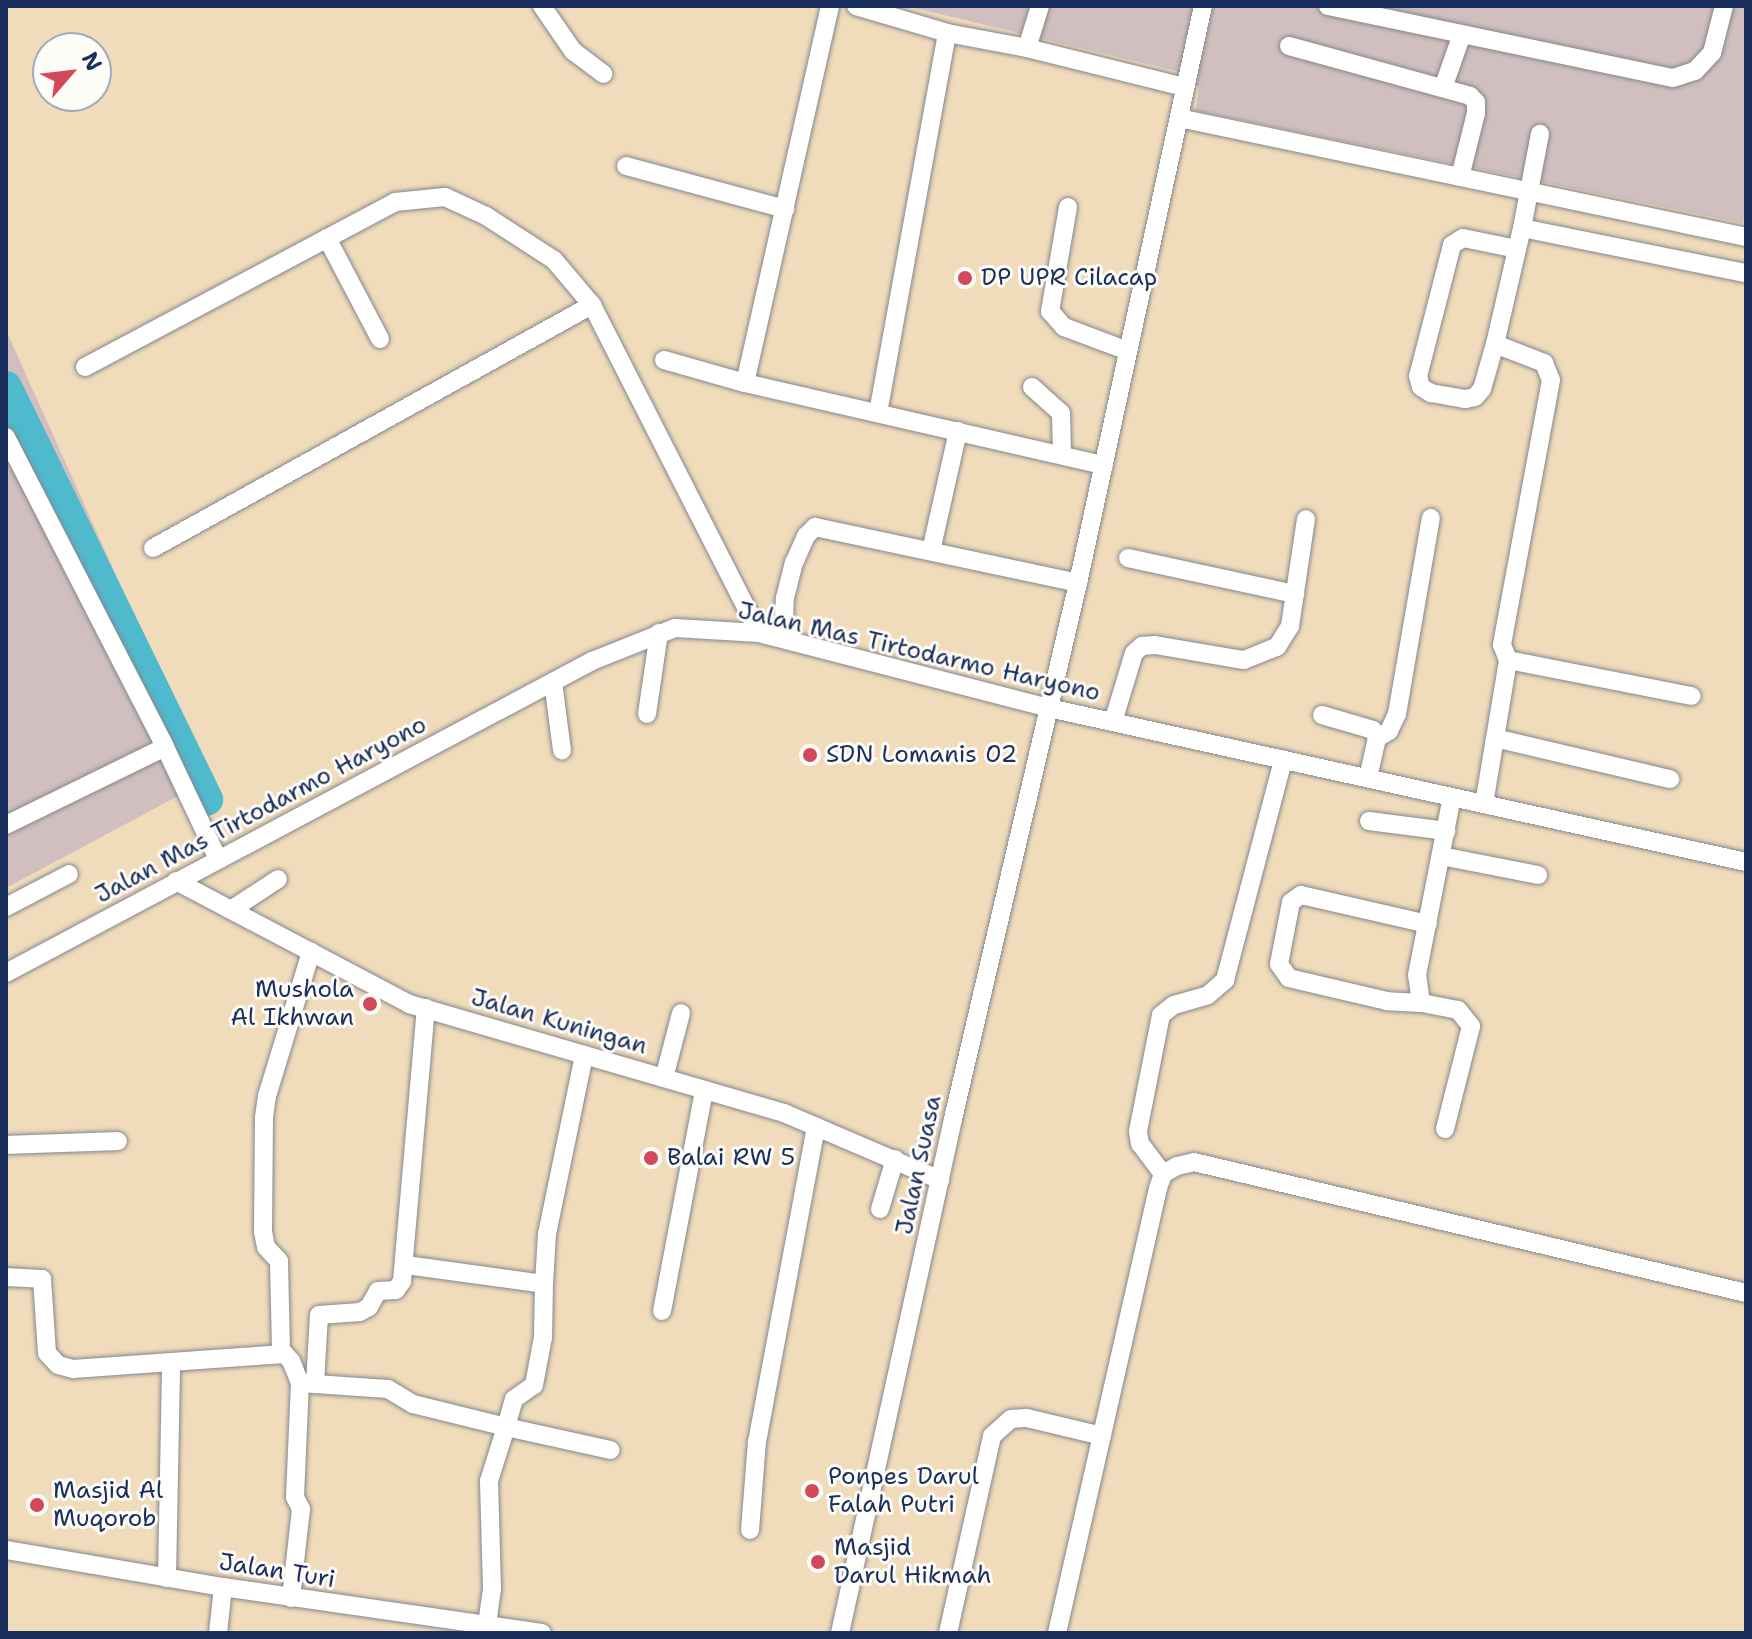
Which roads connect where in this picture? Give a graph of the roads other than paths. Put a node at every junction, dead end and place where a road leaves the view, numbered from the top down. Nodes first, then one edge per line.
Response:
1 (542, 6) edge
2 (830, 6) edge
3 (858, 6) edge
4 (1040, 6) edge
5 (1203, 6) edge
6 (1328, 6) edge
7 (1724, 6) edge
8 (947, 33) junction
9 (1462, 34) junction
10 (1289, 46) dead end
11 (1027, 48) junction
12 (603, 74) dead end
13 (1185, 87) junction
14 (1443, 88) junction
15 (1179, 118) junction
16 (1540, 134) dead end
17 (626, 166) dead end
18 (1460, 177) junction
19 (1529, 192) junction
20 (1068, 207) dead end
21 (785, 209) junction
22 (1522, 228) junction
23 (1746, 237) edge
24 (327, 238) junction
25 (1517, 249) junction
26 (1746, 273) edge
27 (592, 305) junction
28 (380, 339) dead end
29 (1495, 344) junction
30 (1128, 351) junction
31 (664, 360) dead end
32 (85, 367) dead end
33 (745, 383) junction
34 (1032, 387) dead end
35 (878, 413) junction
36 (958, 431) junction
37 (6, 437) edge
38 (1062, 455) junction
39 (11, 458) edge
40 (1104, 465) junction
41 (1431, 518) dead end
42 (1306, 519) dead end
43 (153, 548) dead end
44 (931, 551) junction
45 (1128, 558) dead end
46 (1078, 583) junction
47 (1295, 594) junction
48 (659, 633) junction
49 (759, 633) junction
50 (791, 641) junction
51 (1508, 660) junction
52 (553, 682) junction
53 (1692, 696) dead end
54 (1049, 708) junction
55 (647, 714) dead end
56 (1322, 715) dead end
57 (1113, 722) junction
58 (1377, 738) junction
59 (1495, 738) junction
60 (165, 747) junction
61 (562, 750) dead end
62 (1283, 760) junction
63 (1368, 778) junction
64 (1670, 779) dead end
65 (1452, 797) junction
66 (1484, 804) junction
67 (1369, 821) dead end
68 (6, 825) edge
69 (1446, 831) junction
70 (1441, 856) junction
71 (218, 859) junction
72 (1746, 862) edge
73 (69, 874) dead end
74 (1538, 875) dead end
75 (278, 879) dead end
76 (176, 881) junction
77 (6, 907) edge
78 (231, 910) junction
79 (1428, 924) junction
80 (311, 952) junction
81 (6, 973) edge
82 (1421, 1003) junction
83 (426, 1008) junction
84 (681, 1013) dead end
85 (584, 1055) junction
86 (664, 1078) junction
87 (704, 1090) junction
88 (816, 1126) junction
89 (1445, 1129) dead end
90 (118, 1141) dead end
91 (6, 1145) edge
92 (895, 1159) junction
93 (1163, 1174) junction
94 (940, 1180) junction
95 (880, 1209) dead end
96 (406, 1265) junction
97 (6, 1277) edge
98 (544, 1284) junction
99 (1746, 1293) edge
100 (662, 1311) dead end
101 (283, 1354) junction
102 (171, 1362) junction
103 (307, 1383) junction
104 (506, 1427) junction
105 (1102, 1436) junction
106 (611, 1450) dead end
107 (750, 1530) dead end
108 (6, 1550) edge
109 (167, 1578) junction
110 (223, 1587) junction
111 (291, 1598) junction
112 (487, 1624) junction
113 (218, 1633) edge
114 (542, 1633) edge
115 (840, 1633) edge
116 (948, 1633) edge
117 (1057, 1633) edge

1 - 12 street
2 - 21 street
3 - 8 street
4 - 11 street
5 - 13 street, Jalan Suasa
6 - 9 street
7 - 9 street
8 - 11 street
8 - 35 street
9 - 14 street
10 - 14 street
11 - 13 street
13 - 15 street, Jalan Suasa
14 - 18 street
15 - 18 street
15 - 30 street, Jalan Suasa
16 - 19 street
17 - 21 street
18 - 19 street
19 - 22 street
19 - 23 street
20 - 30 street
21 - 33 street
22 - 25 street
22 - 26 street
24 - 27 street
24 - 28 street
24 - 32 street
25 - 29 street
25 - 29 street
27 - 43 street
27 - 49 street
29 - 51 street
30 - 40 street, Jalan Suasa
31 - 33 street
33 - 35 street
34 - 38 street
35 - 36 street
36 - 38 street
36 - 44 street
37 - 39 street
38 - 40 street
39 - 60 street
40 - 46 street, Jalan Suasa
41 - 58 street
42 - 47 street
44 - 46 street
44 - 50 street
45 - 47 street
46 - 54 street, Jalan Suasa
47 - 57 street
48 - 49 street, Jalan Mas Tirtodarmo Haryono
48 - 52 street, Jalan Mas Tirtodarmo Haryono
48 - 55 street
49 - 50 street, Jalan Mas Tirtodarmo Haryono
50 - 54 street, Jalan Mas Tirtodarmo Haryono
51 - 53 street
51 - 59 street
52 - 61 street
52 - 71 street, Jalan Mas Tirtodarmo Haryono
54 - 57 street, Jalan Mas Tirtodarmo Haryono
54 - 94 street, Jalan Suasa
56 - 58 street
57 - 62 street, Jalan Mas Tirtodarmo Haryono
58 - 63 street
59 - 64 street
59 - 66 street
60 - 68 street
60 - 71 street
62 - 63 street, Jalan Mas Tirtodarmo Haryono
62 - 93 street
63 - 65 street, Jalan Mas Tirtodarmo Haryono
65 - 66 street, Jalan Mas Tirtodarmo Haryono
65 - 69 street
66 - 72 street, Jalan Mas Tirtodarmo Haryono
67 - 69 street
69 - 70 street
70 - 74 street
70 - 79 street
71 - 76 street, Jalan Mas Tirtodarmo Haryono
73 - 77 street
75 - 78 street
76 - 78 street, Jalan Kuningan
76 - 81 street, Jalan Mas Tirtodarmo Haryono
78 - 80 street, Jalan Kuningan
79 - 82 street
79 - 82 street
80 - 83 street, Jalan Kuningan
80 - 101 street
82 - 89 street
83 - 85 street, Jalan Kuningan
83 - 96 street
84 - 86 street
85 - 86 street, Jalan Kuningan
85 - 98 street
86 - 87 street, Jalan Kuningan
87 - 88 street, Jalan Kuningan
87 - 100 street
88 - 92 street, Jalan Kuningan
88 - 107 street
90 - 91 street
92 - 94 street, Jalan Kuningan
92 - 95 street
93 - 99 street
93 - 105 street
94 - 115 street, Jalan Suasa
96 - 98 street
96 - 103 street
97 - 102 street
98 - 104 street
101 - 102 street
101 - 103 street
102 - 109 street
103 - 104 street
103 - 111 street
104 - 106 street
104 - 112 street
105 - 116 street
105 - 117 street
108 - 109 street, Jalan Turi
109 - 110 street, Jalan Turi
110 - 111 street, Jalan Turi
110 - 113 street
111 - 112 street, Jalan Turi
112 - 114 street, Jalan Turi

